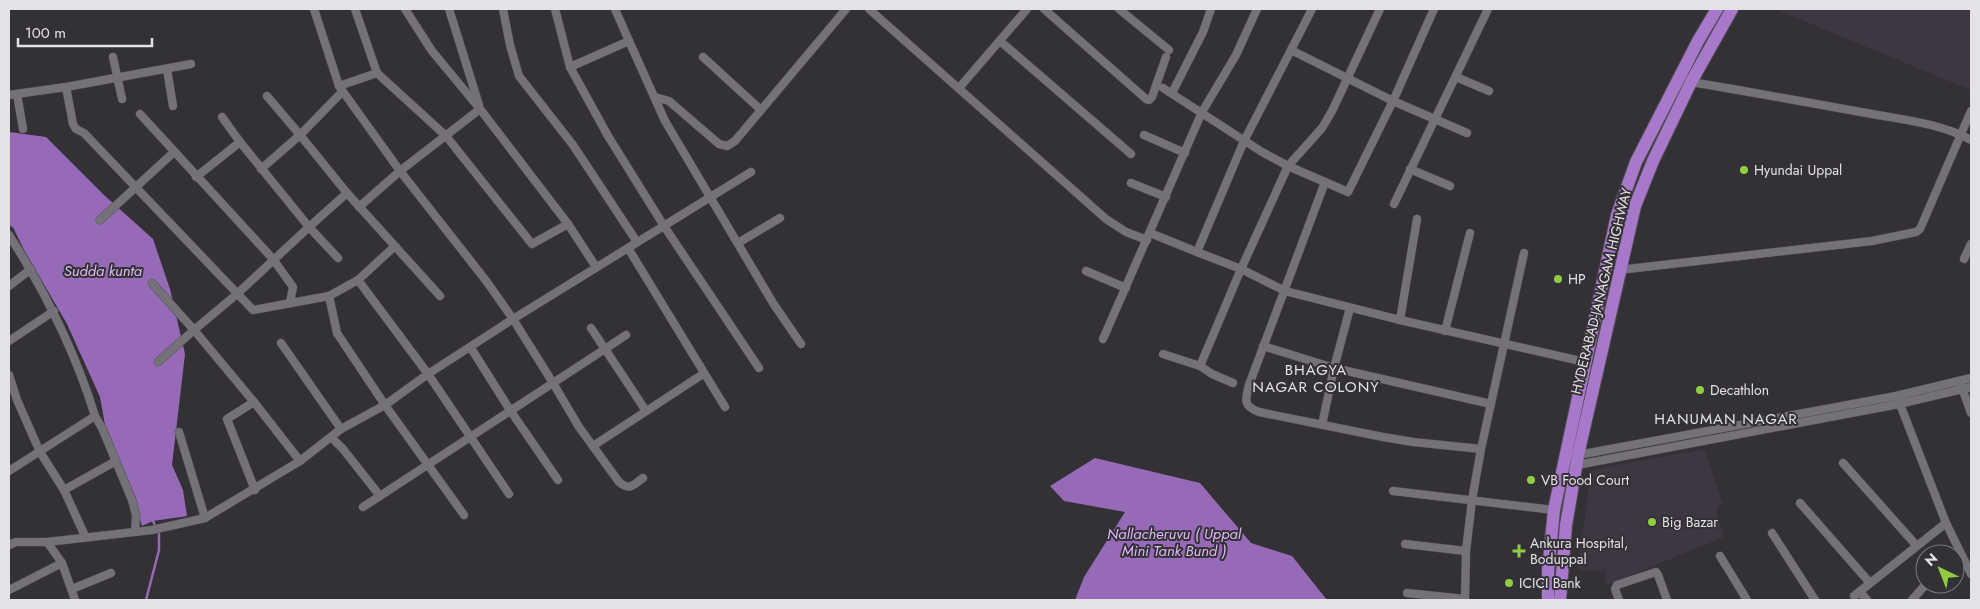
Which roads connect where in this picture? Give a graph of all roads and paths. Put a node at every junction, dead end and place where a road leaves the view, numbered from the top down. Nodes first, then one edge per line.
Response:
1 (314, 9) edge
2 (355, 9) edge
3 (405, 9) edge
4 (449, 9) edge
5 (503, 9) edge
6 (555, 9) edge
7 (615, 9) edge
8 (846, 9) edge
9 (869, 9) edge
10 (1027, 9) edge
11 (1044, 9) edge
12 (1119, 9) edge
13 (1211, 9) edge
14 (1257, 9) edge
15 (1312, 9) edge
16 (1380, 9) edge
17 (1434, 9) edge
18 (1488, 9) edge
19 (1717, 9) edge
20 (1732, 9) edge
21 (1000, 41) junction
22 (629, 42) junction
23 (1291, 50) junction
24 (114, 57) dead end
25 (702, 57) dead end
26 (190, 64) dead end
27 (570, 67) junction
28 (167, 69) junction
29 (377, 73) junction
30 (1456, 77) junction
31 (117, 78) junction
32 (1348, 78) junction
33 (1691, 82) junction
34 (66, 87) junction
35 (959, 88) junction
36 (1163, 88) dead end
37 (340, 89) junction
38 (1489, 91) dead end
39 (1172, 93) junction
40 (13, 94) edge
41 (267, 96) dead end
42 (655, 97) junction
43 (122, 99) dead end
44 (1675, 99) junction
45 (1393, 101) junction
46 (173, 106) dead end
47 (480, 109) junction
48 (761, 110) junction
49 (1971, 111) edge
50 (1202, 112) junction
51 (140, 114) dead end
52 (222, 117) dead end
53 (1434, 120) junction
54 (23, 130) dead end
55 (1467, 133) dead end
56 (1144, 134) dead end
57 (300, 135) junction
58 (1962, 135) junction
59 (446, 136) junction
60 (1971, 140) edge
61 (1244, 141) junction
62 (240, 142) junction
63 (174, 152) junction
64 (1185, 153) junction
65 (1131, 154) dead end
66 (1288, 166) junction
67 (261, 169) junction
68 (1410, 169) junction
69 (400, 171) junction
70 (751, 172) dead end
71 (196, 177) junction
72 (1325, 182) junction
73 (1131, 183) dead end
74 (1450, 186) dead end
75 (136, 187) junction
76 (347, 194) junction
77 (710, 196) junction
78 (1166, 197) junction
79 (1394, 204) dead end
80 (359, 207) junction
81 (780, 218) dead end
82 (1417, 219) dead end
83 (100, 220) dead end
84 (568, 224) junction
85 (664, 226) junction
86 (309, 227) junction
87 (1470, 233) dead end
88 (9, 235) edge
89 (1148, 236) junction
90 (637, 242) junction
91 (738, 243) junction
92 (1971, 244) edge
93 (395, 246) junction
94 (628, 248) junction
95 (1196, 252) junction
96 (1524, 253) dead end
97 (338, 258) dead end
98 (273, 260) junction
99 (1964, 260) dead end
100 (596, 267) junction
101 (31, 269) junction
102 (1241, 269) junction
103 (1620, 270) junction
104 (1086, 271) dead end
105 (358, 280) junction
106 (152, 283) dead end
107 (9, 286) edge
108 (1126, 288) junction
109 (1285, 291) junction
110 (237, 294) junction
111 (328, 296) junction
112 (440, 296) dead end
113 (290, 303) junction
114 (1350, 308) junction
115 (54, 310) junction
116 (513, 319) junction
117 (1400, 320) junction
118 (592, 328) dead end
119 (194, 330) junction
120 (1445, 331) junction
121 (626, 335) dead end
122 (1103, 339) dead end
123 (9, 341) edge
124 (281, 343) dead end
125 (801, 344) dead end
126 (1504, 344) junction
127 (1263, 346) junction
128 (472, 348) junction
129 (605, 349) junction
130 (1163, 354) dead end
131 (158, 362) dead end
132 (1585, 362) junction
133 (1200, 366) junction
134 (759, 368) dead end
135 (1334, 368) junction
136 (428, 374) junction
137 (703, 374) junction
138 (9, 375) edge
139 (1233, 382) dead end
140 (553, 383) junction
141 (1967, 385) edge
142 (1898, 400) junction
143 (254, 402) junction
144 (1491, 404) junction
145 (385, 405) junction
146 (725, 407) dead end
147 (510, 410) junction
148 (646, 411) junction
149 (1971, 413) edge
150 (95, 416) junction
151 (1322, 425) junction
152 (341, 429) junction
153 (179, 432) dead end
154 (471, 436) junction
155 (331, 437) junction
156 (593, 446) junction
157 (1481, 448) junction
158 (40, 452) junction
159 (1577, 460) junction
160 (116, 461) junction
161 (300, 461) junction
162 (1843, 463) dead end
163 (426, 465) junction
164 (9, 471) edge
165 (643, 478) dead end
166 (558, 480) dead end
167 (64, 490) junction
168 (254, 490) junction
169 (1393, 491) dead end
170 (509, 494) dead end
171 (380, 496) junction
172 (1472, 500) junction
173 (1800, 503) dead end
174 (363, 507) dead end
175 (1554, 510) junction
176 (464, 515) dead end
177 (205, 518) junction
178 (1946, 523) junction
179 (135, 532) junction
180 (1772, 533) dead end
181 (85, 536) junction
182 (47, 542) junction
183 (1405, 544) dead end
184 (1915, 544) edge
185 (1917, 544) edge
186 (1953, 544) edge
187 (9, 545) edge
188 (1915, 546) edge
189 (1466, 551) junction
190 (1720, 556) dead end
191 (62, 563) junction
192 (111, 573) dead end
193 (1870, 583) junction
194 (72, 589) junction
195 (9, 590) edge
196 (1407, 593) dead end
197 (1465, 599) edge
198 (75, 600) edge
199 (1548, 600) edge
200 (1560, 600) edge
201 (1619, 600) edge
202 (1667, 600) edge
203 (1747, 600) edge
204 (1816, 600) edge
205 (1867, 600) edge

1 - 37 street
2 - 29 street
3 - 47 street
4 - 47 street
5 - 90 street
6 - 27 street
7 - 22 street
8 - 48 street
9 - 35 street
10 - 21 street
11 - 12 street
13 - 39 street
14 - 50 street
15 - 23 street
16 - 32 street
17 - 45 street
18 - 30 street
19 - 44 highway, HYDERABAD-JANAGAM HIGHWAY
20 - 33 highway, HYDERABAD-JANAGAM HIGHWAY
21 - 35 street
21 - 65 street
22 - 27 street
22 - 42 street
23 - 32 street
23 - 61 street
24 - 31 street
25 - 48 street
26 - 28 street
27 - 85 street
28 - 31 street
28 - 46 street
29 - 37 street
29 - 59 street
30 - 38 street
30 - 53 street
31 - 34 street
31 - 43 street
32 - 45 street
32 - 66 street
33 - 44 highway, HYDERABAD-JANAGAM HIGHWAY
33 - 58 street
34 - 40 street
34 - 75 street
35 - 89 street
36 - 39 street
37 - 57 street
37 - 69 street
39 - 50 street
40 - 54 street
41 - 57 street
42 - 48 street
42 - 77 street
44 - 103 highway, HYDERABAD-JANAGAM HIGHWAY
44 - 132 highway, HYDERABAD-JANAGAM HIGHWAY
45 - 53 street
45 - 72 street
47 - 59 street
47 - 84 street
49 - 58 street
50 - 61 street
50 - 64 street
51 - 63 street
52 - 62 street
53 - 55 street
53 - 68 street
56 - 64 street
57 - 67 street
57 - 76 street
58 - 60 street
58 - 103 street
59 - 69 street
59 - 84 street
61 - 66 street
61 - 95 street
62 - 67 street
62 - 71 street
63 - 71 street
63 - 75 street
64 - 78 street
66 - 72 street
66 - 102 street
67 - 86 street
68 - 74 street
68 - 79 street
69 - 80 street
69 - 116 street
70 - 77 street
71 - 98 street
72 - 109 street
73 - 78 street
75 - 83 street
75 - 110 street
76 - 80 street
76 - 86 street
77 - 85 street
77 - 91 street
78 - 89 street
80 - 93 street
81 - 91 street
82 - 117 street
84 - 100 street
85 - 90 street
85 - 134 street
86 - 97 street
86 - 98 street
87 - 120 street
88 - 101 street
89 - 95 street
89 - 108 street
90 - 94 street
91 - 125 street
92 - 99 street
93 - 105 street
93 - 112 street
94 - 100 street
94 - 137 street
95 - 102 street
96 - 126 street
98 - 110 street
98 - 113 street
100 - 116 street
101 - 107 street
101 - 115 street
102 - 109 street
102 - 133 street
103 - 159 highway, HYDERABAD-JANAGAM HIGHWAY
104 - 108 street
105 - 111 street
105 - 136 street
106 - 119 street
108 - 122 street
109 - 114 street
109 - 127 street
110 - 113 street
110 - 119 street
111 - 113 street
111 - 145 street
114 - 117 street
114 - 135 street
115 - 123 street
115 - 150 street
116 - 128 street
116 - 140 street
117 - 120 street
118 - 129 street
119 - 131 street
119 - 143 street
120 - 126 street
121 - 129 street
124 - 152 street
126 - 132 street
126 - 144 street
127 - 135 street
127 - 151 street
128 - 136 street
128 - 147 street
129 - 140 street
129 - 148 street
130 - 133 street
132 - 175 highway, HYDERABAD-JANAGAM HIGHWAY
133 - 139 street
135 - 144 street
135 - 151 street
136 - 145 street
136 - 154 street
137 - 146 street
137 - 148 street
138 - 158 street
140 - 147 street
140 - 156 street
141 - 142 street
141 - 149 street
142 - 159 street
142 - 178 street
143 - 161 street
143 - 168 street
144 - 157 street
145 - 152 street
145 - 163 street
147 - 154 street
147 - 166 street
148 - 156 street
150 - 158 street
150 - 160 street
151 - 157 street
152 - 155 street
153 - 177 street
154 - 163 street
154 - 170 street
155 - 161 street
155 - 171 street
156 - 165 street
157 - 172 street
158 - 164 street
158 - 167 street
159 - 200 highway, HYDERABAD-JANAGAM HIGHWAY
160 - 167 street
160 - 179 street
161 - 168 street
162 - 184 street
163 - 171 street
163 - 176 street
167 - 181 street
168 - 177 street
169 - 172 street
171 - 174 street
172 - 175 street
172 - 189 street
173 - 193 street
175 - 199 highway, HYDERABAD-JANAGAM HIGHWAY
177 - 179 street
178 - 185 street
178 - 186 street
179 - 181 street
180 - 204 street
181 - 182 street
182 - 187 street
182 - 191 street
183 - 189 street
188 - 193 street
189 - 197 street
190 - 203 street
191 - 194 street
191 - 195 street
192 - 194 street
193 - 205 street
194 - 198 street
196 - 197 street
201 - 202 street

